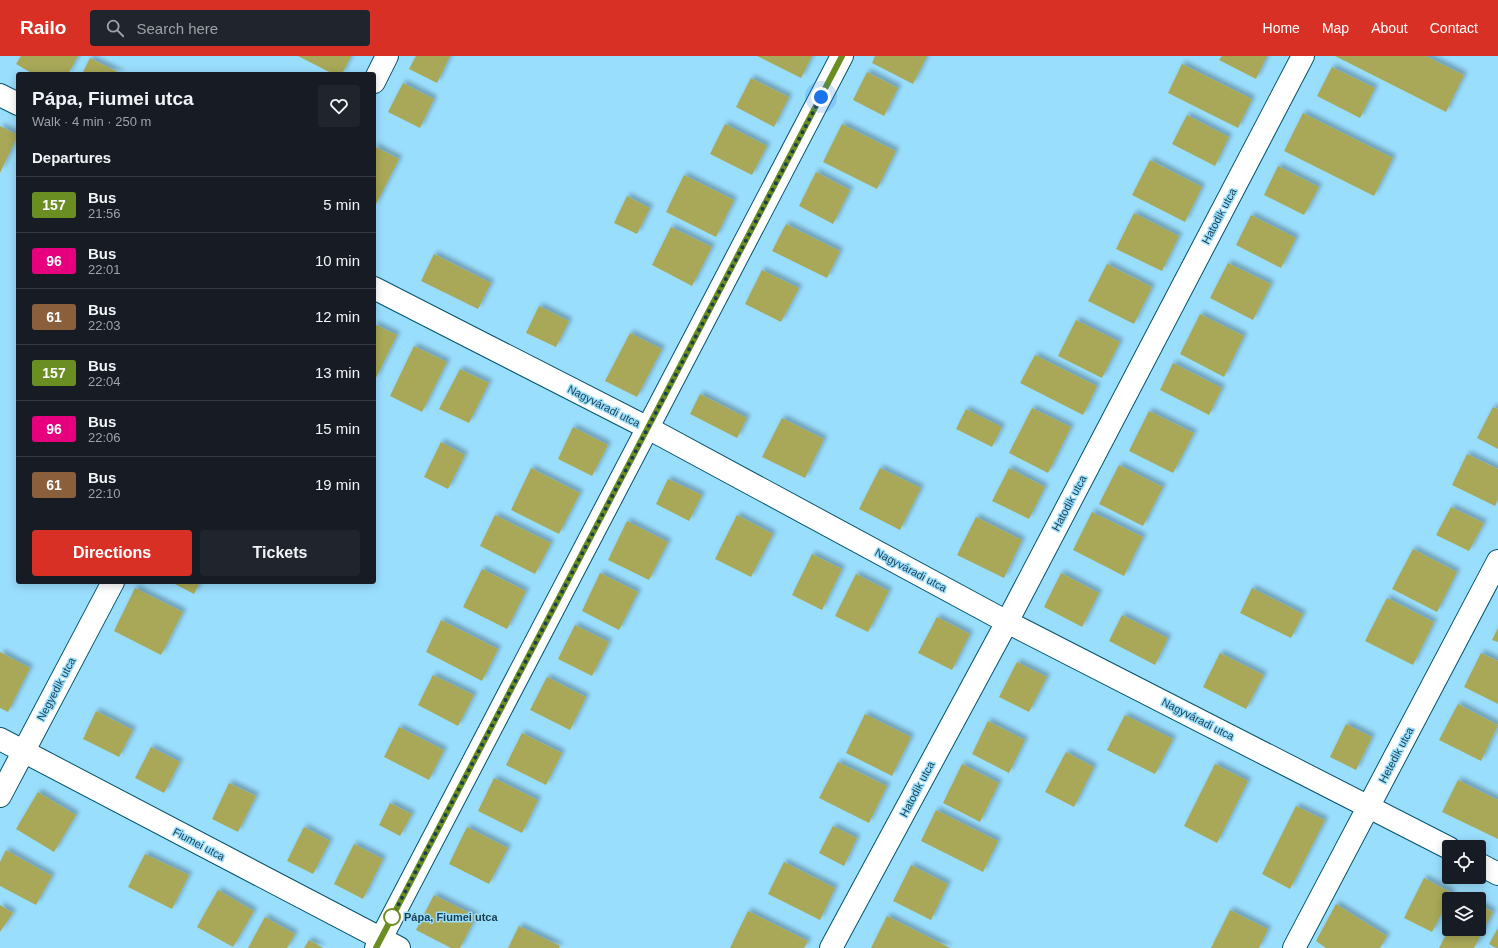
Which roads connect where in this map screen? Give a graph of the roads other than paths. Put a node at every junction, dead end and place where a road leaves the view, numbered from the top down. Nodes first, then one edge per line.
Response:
1 (388, 56) edge
2 (842, 56) edge
3 (1303, 56) edge
4 (376, 78) edge
5 (0, 94) edge
6 (16, 103) edge
7 (376, 289) edge
8 (648, 428) junction
9 (1498, 561) edge
10 (112, 584) edge
11 (1007, 622) junction
12 (0, 739) edge
13 (23, 752) junction
14 (0, 796) edge
15 (1369, 806) junction
16 (1442, 844) edge
17 (1486, 868) edge
18 (1498, 874) edge
19 (385, 945) edge
20 (831, 948) edge
21 (1294, 948) edge

1 - 4 street
2 - 8 street
3 - 11 street, Hatodik utca
5 - 6 street
7 - 8 street, Nagyváradi utca
8 - 11 street, Nagyváradi utca
8 - 19 street
9 - 15 street, Hetedik utca
10 - 13 street, Negyedik utca
11 - 15 street, Nagyváradi utca
11 - 20 street, Hatodik utca
12 - 13 street, Fiumei utca
13 - 14 street, Negyedik utca
13 - 19 street, Fiumei utca
15 - 16 street, Nagyváradi utca
15 - 21 street, Hetedik utca
17 - 18 street

